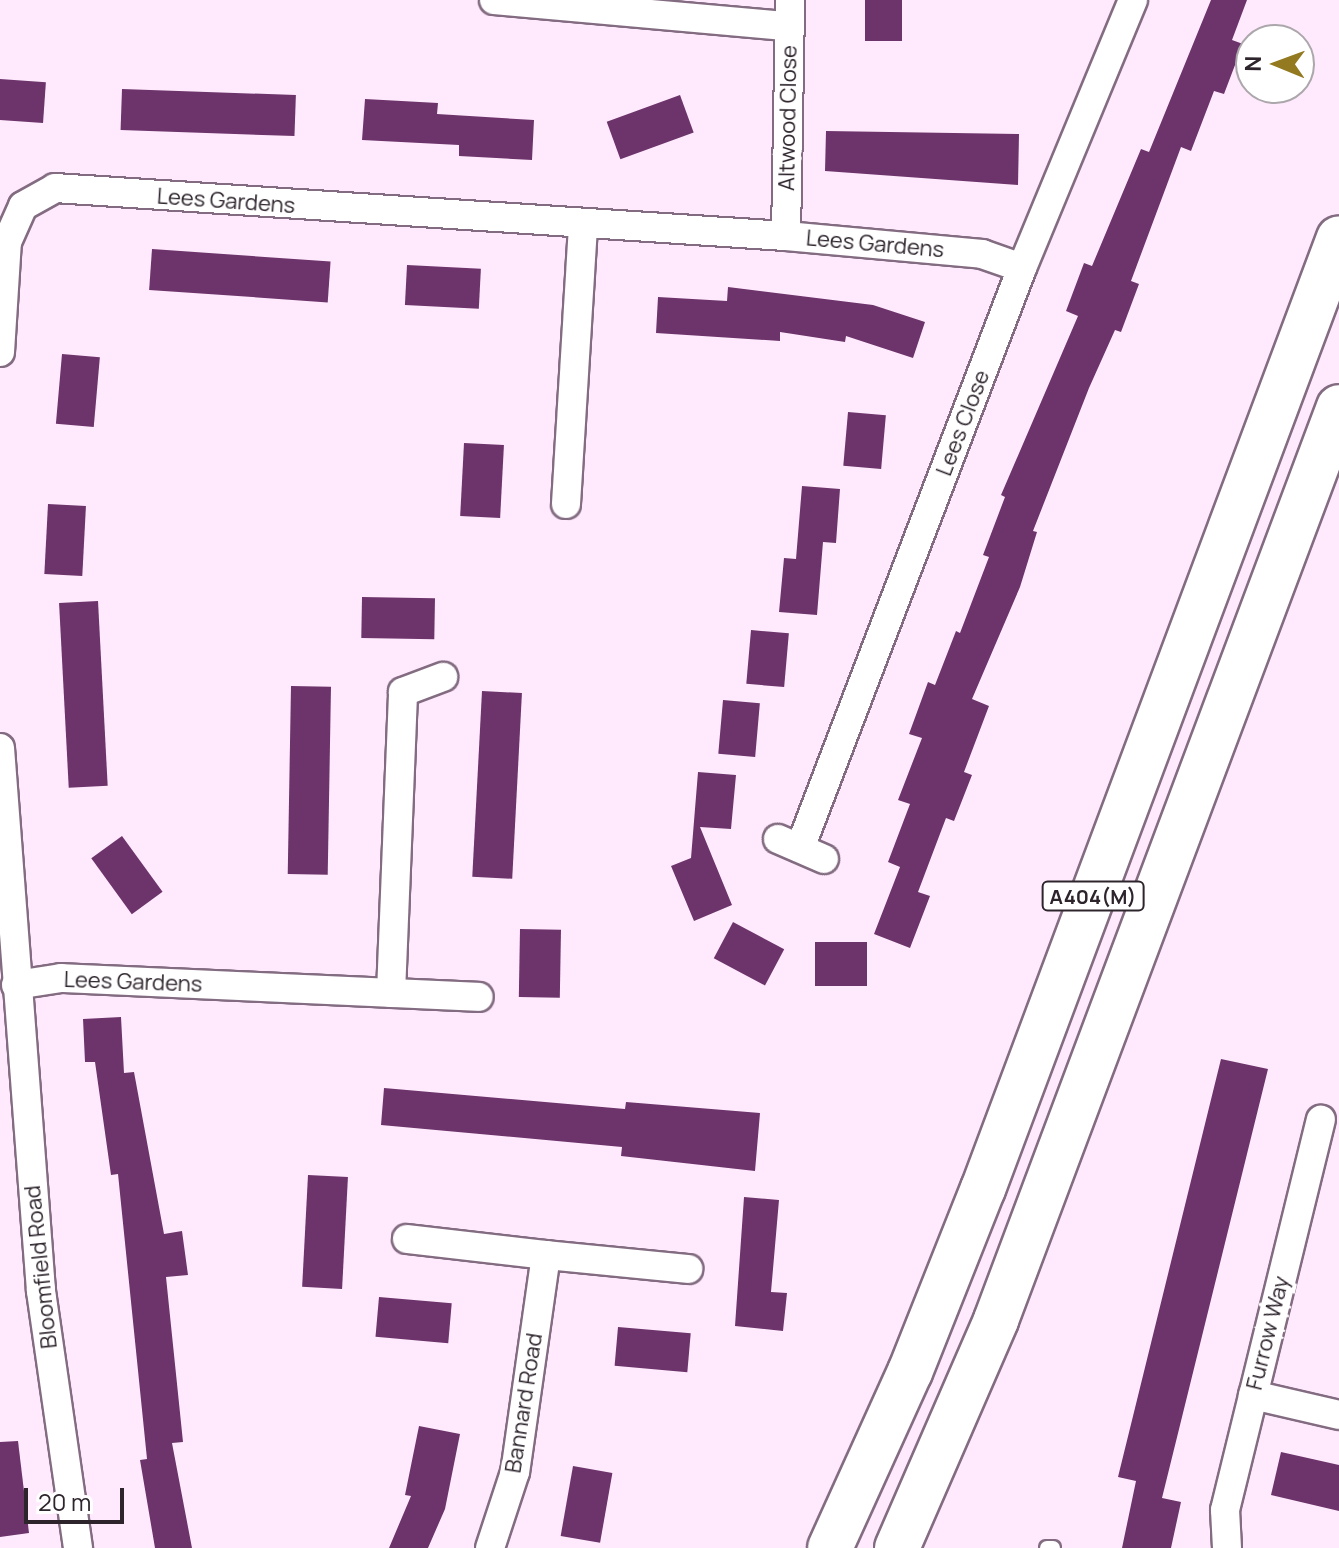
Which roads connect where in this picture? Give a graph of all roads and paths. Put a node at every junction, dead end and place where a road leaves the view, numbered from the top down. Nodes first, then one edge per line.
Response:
1 (494, 0) edge
2 (1133, 0) edge
3 (789, 13) edge
4 (583, 226) junction
5 (786, 236) junction
6 (1339, 238) edge
7 (1022, 268) junction
8 (0, 352) edge
9 (1339, 407) edge
10 (566, 504) dead end
11 (443, 677) dead end
12 (0, 748) edge
13 (801, 849) dead end
14 (16, 985) junction
15 (391, 993) junction
16 (479, 997) dead end
17 (1321, 1120) dead end
18 (407, 1239) dead end
19 (546, 1255) junction
20 (688, 1269) dead end
21 (1253, 1395) junction
22 (1339, 1415) edge
23 (78, 1548) edge
24 (490, 1548) edge
25 (830, 1548) edge
26 (897, 1548) edge
27 (1047, 1548) edge
28 (1053, 1548) edge
29 (1227, 1548) edge

1 - 3 street
2 - 7 street, Lees Close
3 - 5 street, Altwood Close
4 - 5 street, Lees Gardens
4 - 8 street, Lees Gardens
4 - 10 street
5 - 7 street, Lees Gardens
6 - 25 highway, A404(M)
7 - 13 street, Lees Close
9 - 26 highway, A404(M)
11 - 15 street
12 - 14 street
14 - 15 street, Lees Gardens
14 - 23 street, Bloomfield Road
15 - 16 street, Lees Gardens
17 - 21 street, Furrow Way
18 - 19 street
19 - 20 street
19 - 24 street, Bannard Road
21 - 22 street
21 - 29 street, Furrow Way
27 - 28 lane

